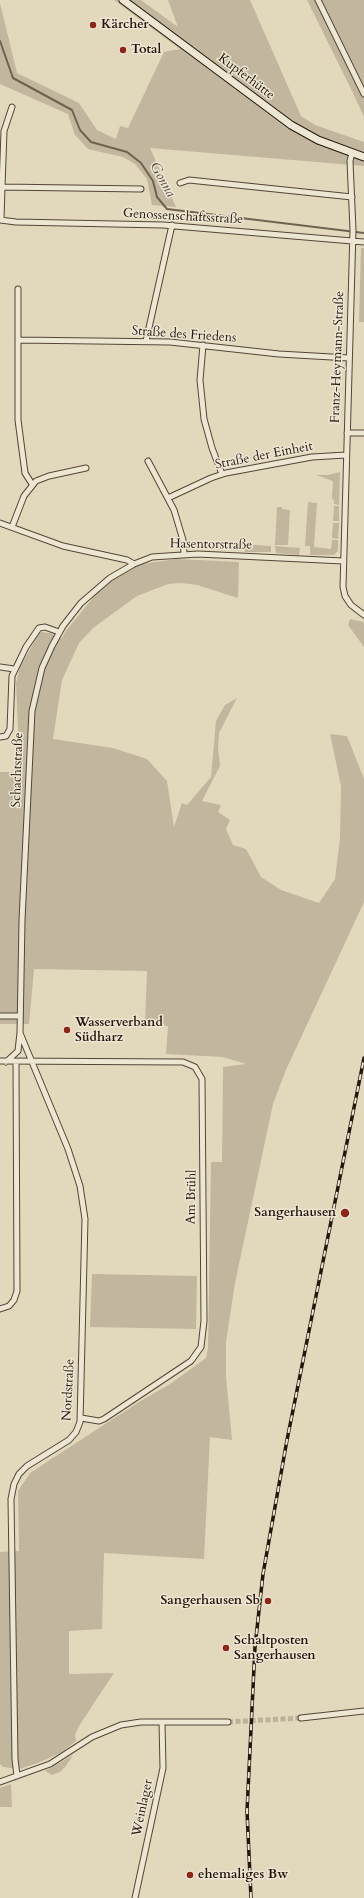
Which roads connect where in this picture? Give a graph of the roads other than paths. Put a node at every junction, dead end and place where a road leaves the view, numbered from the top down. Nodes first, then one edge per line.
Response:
1 (123, 0) edge
2 (318, 0) edge
3 (364, 94) edge
4 (12, 107) dead end
5 (352, 153) junction
6 (364, 157) edge
7 (180, 183) dead end
8 (2, 187) junction
9 (141, 189) dead end
10 (352, 197) junction
11 (0, 220) edge
12 (172, 225) junction
13 (352, 238) junction
14 (364, 242) edge
15 (18, 289) dead end
16 (18, 340) junction
17 (146, 341) junction
18 (203, 345) junction
19 (349, 358) junction
20 (347, 433) junction
21 (364, 433) edge
22 (346, 455) junction
23 (148, 461) dead end
24 (86, 468) dead end
25 (222, 474) junction
26 (32, 484) junction
27 (168, 498) junction
28 (0, 523) edge
29 (12, 527) junction
30 (184, 554) junction
31 (343, 561) junction
32 (134, 564) junction
33 (364, 615) edge
34 (59, 632) junction
35 (0, 667) edge
36 (14, 669) junction
37 (0, 737) edge
38 (0, 1016) edge
39 (20, 1016) junction
40 (20, 1034) junction
41 (0, 1061) edge
42 (6, 1062) junction
43 (16, 1062) junction
44 (33, 1062) junction
45 (0, 1309) edge
46 (81, 1418) junction
47 (364, 1711) edge
48 (301, 1718) tunnel mouth
49 (162, 1722) junction
50 (228, 1722) tunnel mouth
51 (17, 1776) junction
52 (0, 1782) edge
53 (135, 1898) edge

1 - 5 main road, Kupferhütte
2 - 3 street
4 - 8 street, Genossenschaftsstraße
5 - 6 main road, Kupferhütte
5 - 10 street, Franz-Heymann-Straße
7 - 10 street
8 - 9 street, Genossenschaftsstraße
8 - 11 street, Genossenschaftsstraße
10 - 13 street, Franz-Heymann-Straße
11 - 12 street, Genossenschaftsstraße
12 - 13 street, Genossenschaftsstraße
12 - 17 street
13 - 14 street, Genossenschaftsstraße
13 - 19 street, Franz-Heymann-Straße
15 - 16 street
16 - 17 street, Straße des Friedens
16 - 26 street
17 - 18 street, Straße des Friedens
18 - 19 street, Straße des Friedens
18 - 25 street
19 - 20 street, Franz-Heymann-Straße
20 - 21 street
20 - 22 street, Franz-Heymann-Straße
22 - 25 street, Straße der Einheit
22 - 31 street, Franz-Heymann-Straße
23 - 27 street
24 - 26 street
25 - 27 street, Straße der Einheit
26 - 29 street
27 - 30 street
28 - 29 street
29 - 32 street
30 - 31 street, Hasentorstraße
30 - 32 street, Hasentorstraße
31 - 33 street
32 - 34 street, Schachtstraße
34 - 36 street
34 - 39 street, Schachtstraße
35 - 36 street
36 - 37 street
38 - 39 street
39 - 40 street, Schachtstraße
40 - 42 street, Schachtstraße
40 - 44 street, Nordstraße
41 - 42 street
42 - 43 street
43 - 44 street
43 - 45 street
44 - 46 street, Nordstraße
44 - 46 street, Am Brühl
46 - 51 street, Nordstraße
47 - 48 street
49 - 50 street
49 - 51 street
49 - 53 street, Weinlager
51 - 52 street

